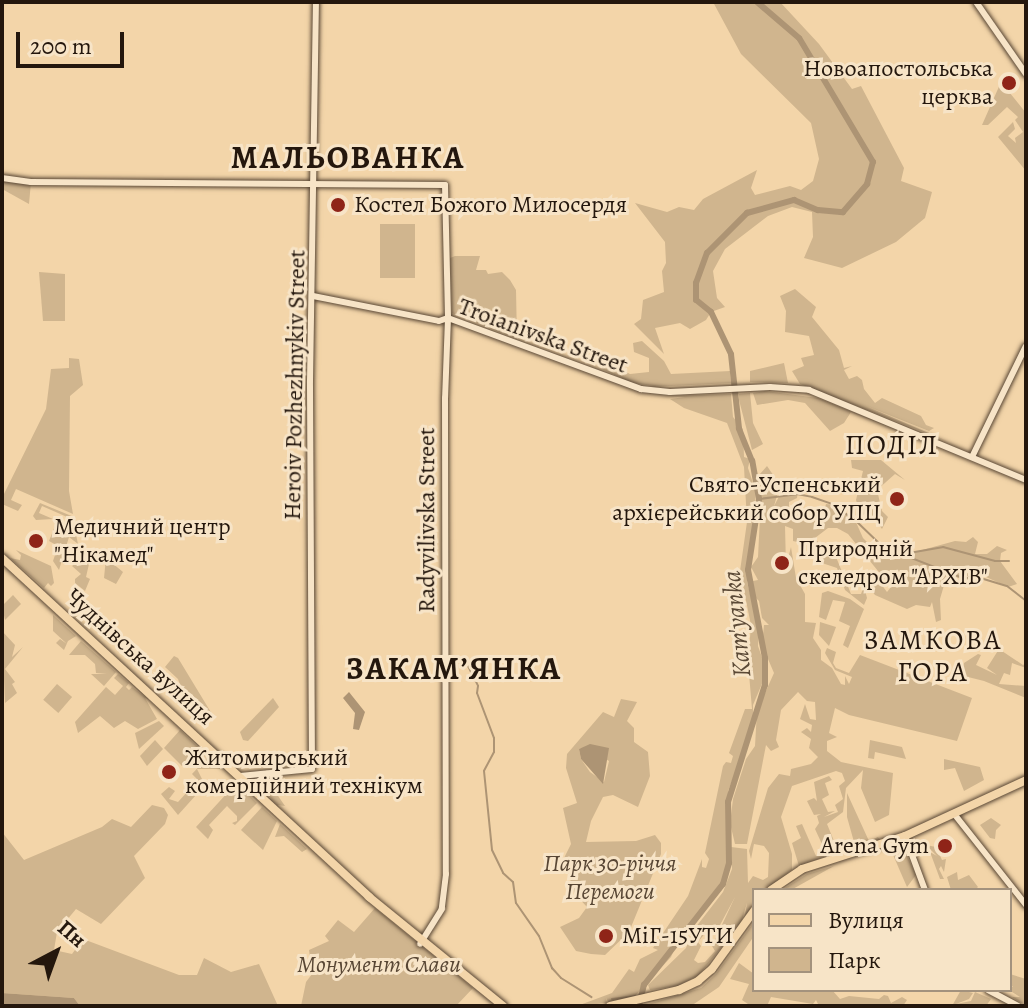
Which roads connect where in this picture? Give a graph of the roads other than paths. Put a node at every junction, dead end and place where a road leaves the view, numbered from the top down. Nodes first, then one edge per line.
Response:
1 (316, 2) edge
2 (976, 2) edge
3 (1026, 74) edge
4 (6, 179) edge
5 (315, 184) junction
6 (313, 296) junction
7 (448, 318) junction
8 (1026, 346) edge
9 (972, 457) junction
10 (1026, 480) edge
11 (2, 560) edge
12 (267, 774) junction
13 (240, 776) junction
14 (1026, 781) edge
15 (257, 792) junction
16 (956, 816) junction
17 (906, 837) junction
18 (776, 888) edge
19 (924, 888) edge
20 (1007, 888) edge
21 (1012, 895) edge
22 (1026, 905) edge
23 (752, 916) edge
24 (421, 943) junction
25 (992, 992) edge
26 (622, 1005) edge
27 (501, 1006) edge
28 (610, 1006) edge
29 (1018, 1006) edge

1 - 5 street, Heroiv Pozhezhnykiv Street
2 - 3 street
4 - 5 street
5 - 6 street, Heroiv Pozhezhnykiv Street
5 - 7 street, Radyvilivska Street
6 - 7 street, Troianivska Street
6 - 12 street, Heroiv Pozhezhnykiv Street
7 - 9 street, Troianivska Street
7 - 24 street, Radyvilivska Street
8 - 9 street
9 - 10 street
11 - 13 main road, Чуднівська вулиця
11 - 24 main road, Чуднівська вулиця
12 - 13 street
12 - 15 street
13 - 15 main road, Чуднівська вулиця
14 - 16 main road
15 - 24 main road, Чуднівська вулиця
16 - 17 main road
16 - 20 street
17 - 18 main road
17 - 19 street
21 - 22 street
23 - 26 main road
24 - 27 main road, Чуднівська вулиця
25 - 29 street
26 - 28 main road

